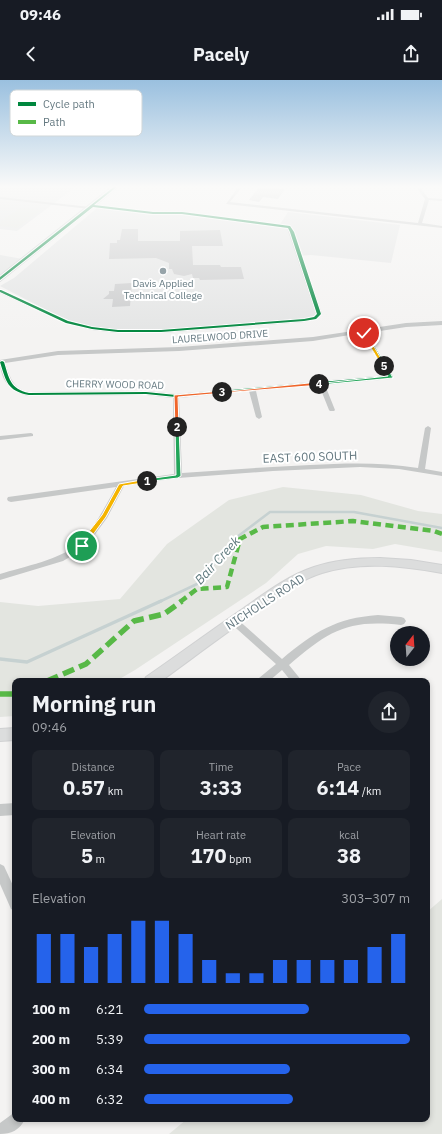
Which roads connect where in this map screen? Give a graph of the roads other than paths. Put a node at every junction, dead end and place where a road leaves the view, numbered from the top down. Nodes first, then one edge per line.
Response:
1 (55, 235) edge
2 (293, 235) edge
3 (0, 279) edge
4 (0, 291) edge
5 (442, 323) edge
6 (363, 331) junction
7 (1, 362) edge
8 (321, 383) junction
9 (252, 389) junction
10 (176, 396) junction
11 (332, 410) dead end
12 (258, 417) dead end
13 (428, 428) dead end
14 (31, 435) dead end
15 (0, 438) edge
16 (421, 470) junction
17 (442, 474) edge
18 (178, 476) junction
19 (121, 485) junction
20 (11, 499) dead end
21 (442, 570) edge
22 (0, 577) edge
23 (401, 621) dead end
24 (234, 622) junction
25 (283, 665) junction
26 (155, 678) edge
27 (266, 678) edge
28 (294, 678) edge
29 (12, 734) edge
30 (0, 735) edge
31 (12, 809) edge
32 (0, 810) edge
33 (0, 870) edge
34 (12, 898) edge
35 (13, 1122) edge
36 (0, 1132) edge

1 - 3 street
2 - 4 street
5 - 6 street, LAURELWOOD DRIVE
6 - 7 street, LAURELWOOD DRIVE
6 - 8 street, CHERRY WOOD ROAD
7 - 10 street, CHERRY WOOD ROAD
8 - 9 street, CHERRY WOOD ROAD
8 - 11 street
9 - 10 street, CHERRY WOOD ROAD
9 - 12 street
10 - 18 street
13 - 16 street
14 - 15 street
16 - 17 street, EAST 600 SOUTH
16 - 18 street, EAST 600 SOUTH
18 - 19 street, EAST 600 SOUTH
19 - 20 street, EAST 600 SOUTH
19 - 22 street
21 - 24 street, NICHOLLS ROAD
23 - 25 street
24 - 25 street
24 - 26 street, NICHOLLS ROAD
25 - 27 street
25 - 28 street
29 - 30 street
31 - 32 street
33 - 34 street
35 - 36 street

